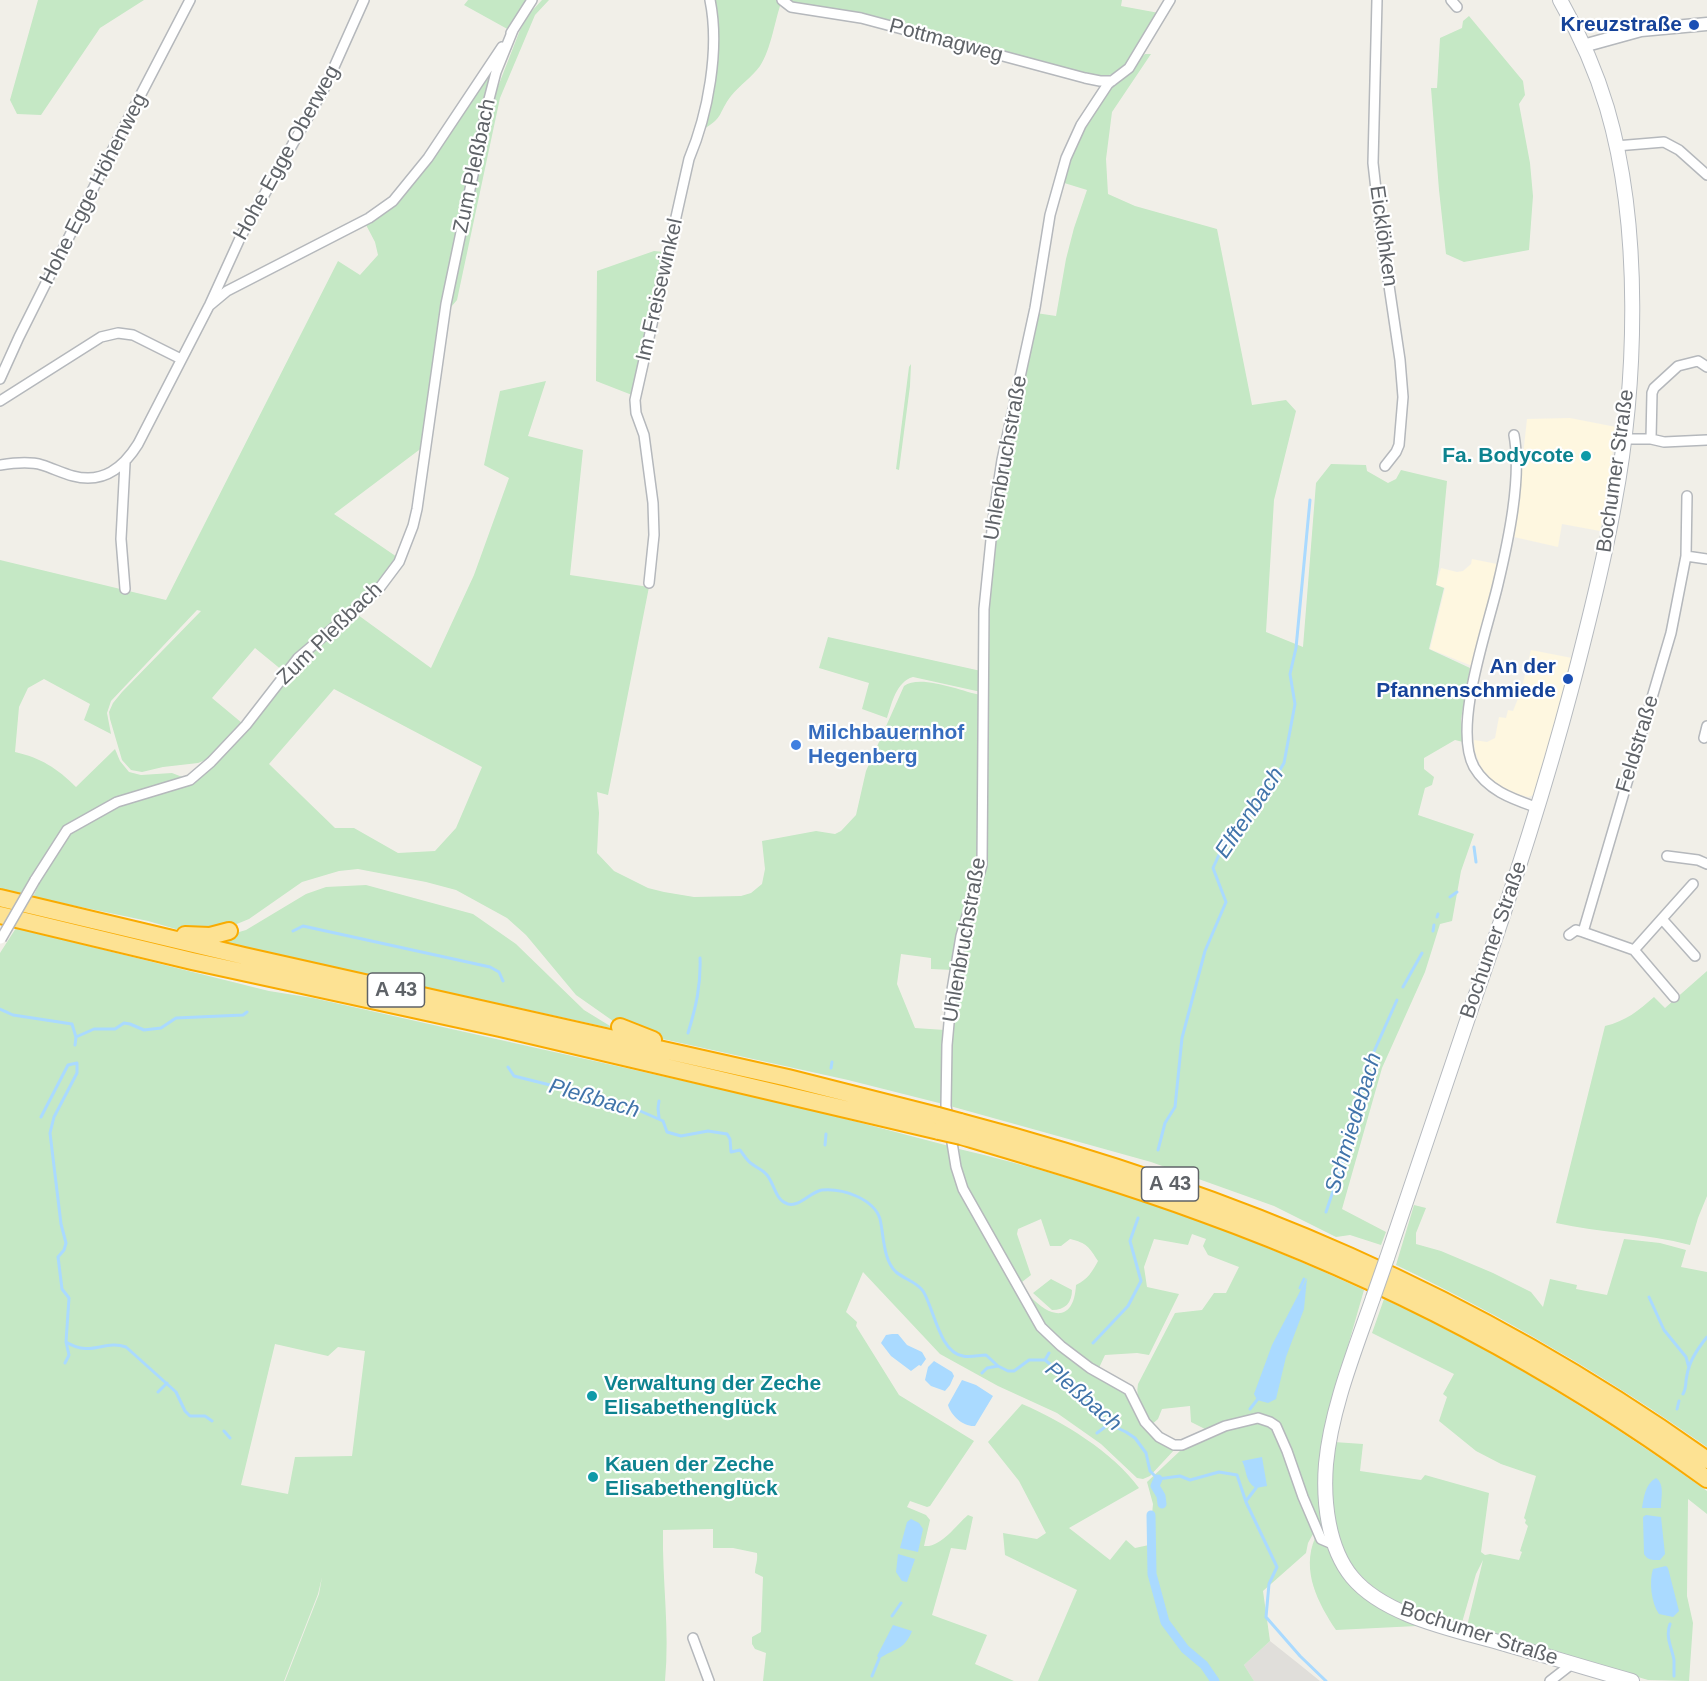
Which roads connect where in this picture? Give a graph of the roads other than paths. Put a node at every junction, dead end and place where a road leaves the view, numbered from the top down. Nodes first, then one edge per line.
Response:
1 (190, 0) edge
2 (364, 0) edge
3 (532, 0) edge
4 (710, 0) edge
5 (782, 0) edge
6 (1170, 0) edge
7 (1377, 0) edge
8 (1560, 0) edge
9 (1707, 24) edge
10 (513, 30) junction
11 (1583, 46) junction
12 (1112, 81) junction
13 (1616, 146) junction
14 (1707, 175) edge
15 (209, 306) junction
16 (181, 359) junction
17 (1707, 367) edge
18 (0, 379) edge
19 (0, 401) edge
20 (1514, 435) dead end
21 (1624, 439) junction
22 (1651, 439) junction
23 (1707, 440) edge
24 (125, 463) junction
25 (0, 465) edge
26 (1386, 466) dead end
27 (1687, 496) dead end
28 (1686, 556) junction
29 (1707, 559) edge
30 (649, 583) dead end
31 (126, 589) dead end
32 (1707, 726) edge
33 (1704, 738) dead end
34 (1538, 808) junction
35 (1667, 856) dead end
36 (1705, 868) edge
37 (1694, 884) dead end
38 (0, 898) edge
39 (0, 915) edge
40 (1662, 919) junction
41 (105, 924) junction
42 (229, 932) dead end
43 (1583, 932) junction
44 (1569, 935) dead end
45 (0, 940) edge
46 (1634, 950) junction
47 (1695, 956) dead end
48 (1674, 997) dead end
49 (621, 1027) dead end
50 (687, 1055) junction
51 (939, 1124) junction
52 (961, 1129) junction
53 (1707, 1460) edge
54 (1707, 1479) edge
55 (1335, 1545) junction
56 (693, 1638) dead end
57 (1570, 1663) junction
58 (709, 1681) edge
59 (1550, 1681) edge
60 (1632, 1681) edge

1 - 18 street, Hohe Egge Höhenweg
2 - 15 street, Hohe Egge Oberweg
3 - 10 street
4 - 30 street, Im Freisewinkel
5 - 12 street, Pottmagweg
6 - 12 street, Uhlenbruchstraße
7 - 26 street, Eicklöhken
8 - 11 main road, Bochumer Straße
9 - 11 street
10 - 15 street
10 - 45 street, Zum Pleßbach, bridge
11 - 13 main road, Bochumer Straße
12 - 55 street, Uhlenbruchstraße
13 - 14 street
13 - 21 main road, Bochumer Straße
15 - 16 street, Hohe Egge Oberweg
16 - 19 street
16 - 24 street, Hohe Egge Oberweg
17 - 22 street
20 - 34 street
21 - 22 street
21 - 34 main road, Bochumer Straße
22 - 23 street
24 - 25 street
24 - 31 street
27 - 28 street, Feldstraße
28 - 29 street
28 - 43 street, Feldstraße
32 - 33 street
34 - 55 main road, Bochumer Straße, bridge
35 - 36 street
37 - 40 street
38 - 41 highway, A 43
39 - 51 highway, A 43
40 - 46 street
40 - 47 street
41 - 42 highway
41 - 50 highway, A 43
43 - 44 street
43 - 46 street
46 - 48 street
49 - 50 highway
50 - 51 highway, A 43
51 - 52 highway, A 43, bridge
52 - 53 highway, A 43
52 - 54 highway, A 43
55 - 57 main road, Bochumer Straße
56 - 58 street
57 - 59 street
57 - 60 main road, Bochumer Straße

